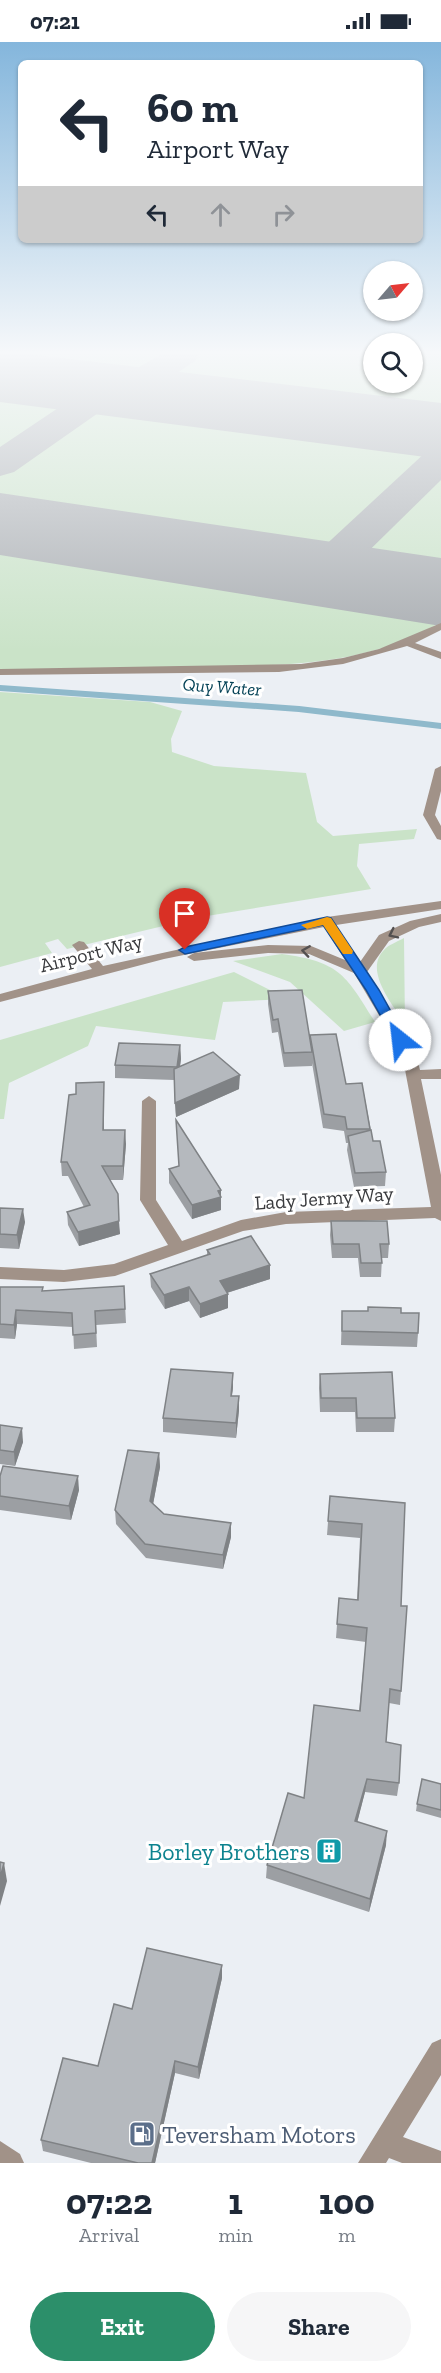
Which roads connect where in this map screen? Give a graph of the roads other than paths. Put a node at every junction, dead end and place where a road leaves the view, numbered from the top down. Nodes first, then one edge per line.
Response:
1 (441, 626) edge
2 (410, 644) junction
3 (441, 656) edge
4 (0, 672) edge
5 (441, 770) edge
6 (441, 836) edge
7 (441, 905) edge
8 (441, 918) edge
9 (327, 921) junction
10 (79, 945) dead end
11 (99, 969) junction
12 (361, 971) junction
13 (0, 998) edge
14 (441, 1074) edge
15 (412, 1075) junction
16 (149, 1101) dead end
17 (441, 1214) edge
18 (178, 1248) junction
19 (0, 1273) edge
20 (441, 2052) edge
21 (377, 2153) edge
22 (0, 2154) edge
23 (11, 2163) edge
24 (438, 2163) edge

1 - 2 street
2 - 3 street
2 - 4 street
5 - 6 street
7 - 9 street, Airport Way
8 -> 12 street
9 - 11 street, Airport Way
9 - 12 street
10 - 11 street
12 -> 11 street
11 - 13 street, Airport Way
12 - 15 street
14 - 15 street
15 - 17 street
16 - 18 street
17 - 18 street, Lady Jermy Way
18 - 19 street, Lady Jermy Way
20 - 21 street
21 - 24 street
22 - 23 street

